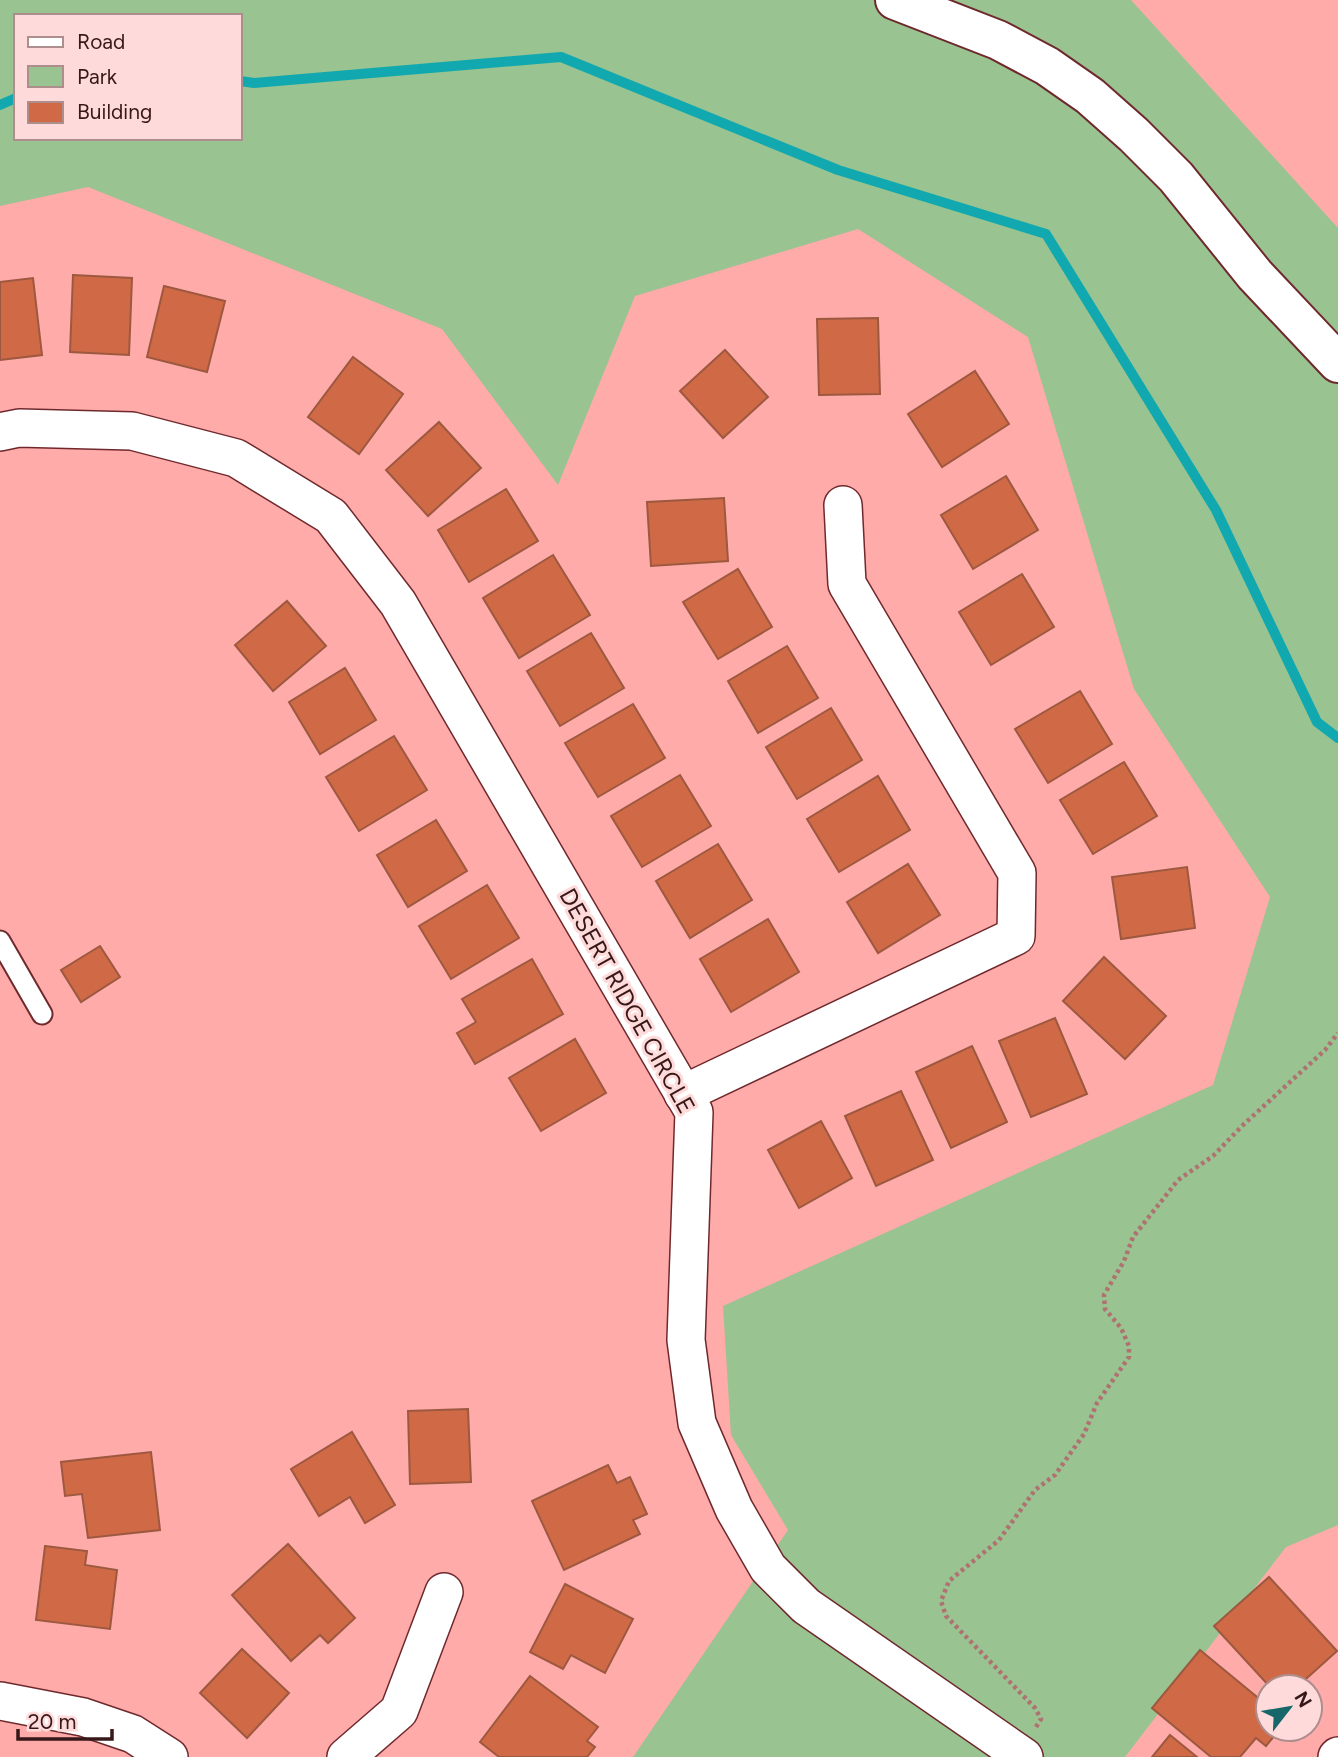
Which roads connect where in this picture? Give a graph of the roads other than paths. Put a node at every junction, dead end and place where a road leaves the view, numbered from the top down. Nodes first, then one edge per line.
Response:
1 (895, 0) edge
2 (1338, 363) edge
3 (0, 432) edge
4 (843, 505) dead end
5 (0, 941) edge
6 (42, 1014) dead end
7 (683, 1094) junction
8 (444, 1592) dead end
9 (0, 1700) edge
10 (1030, 1742) edge
11 (169, 1757) edge
12 (345, 1757) edge

1 - 2 street
3 - 7 street, DESERT RIDGE CIRCLE
4 - 7 street
5 - 6 lane
7 - 10 street, DESERT RIDGE CIRCLE
8 - 12 street
9 - 11 street

